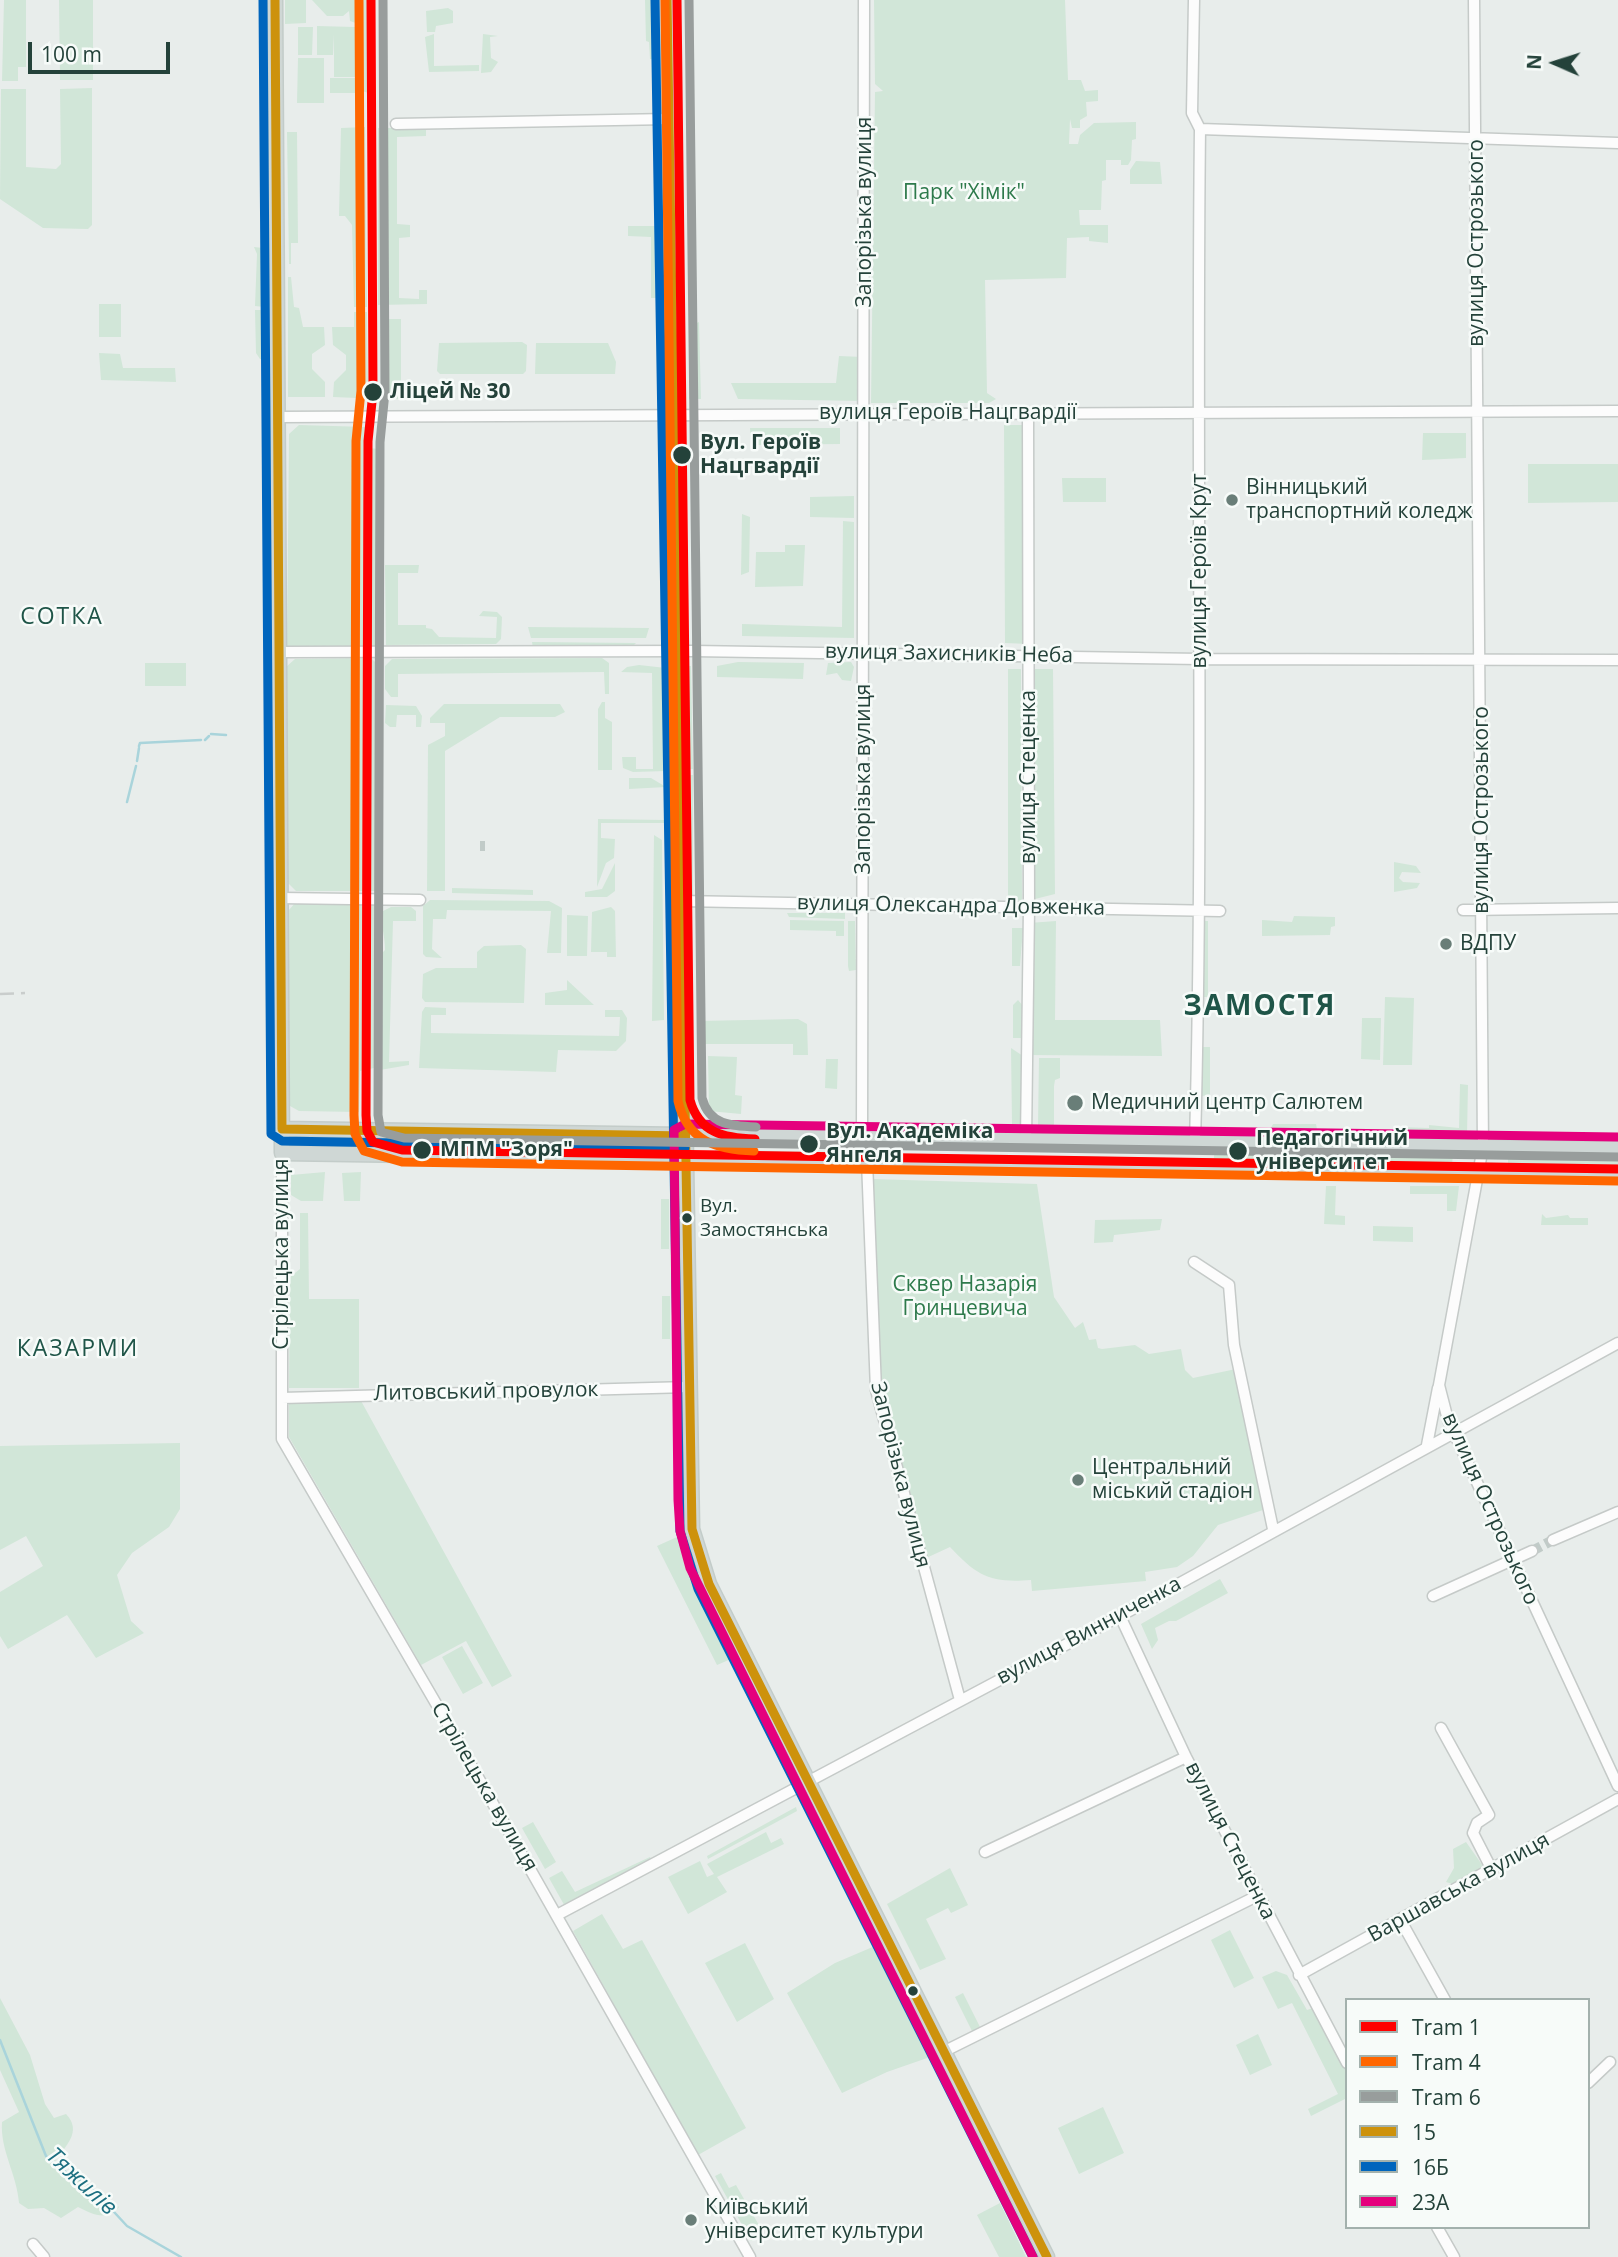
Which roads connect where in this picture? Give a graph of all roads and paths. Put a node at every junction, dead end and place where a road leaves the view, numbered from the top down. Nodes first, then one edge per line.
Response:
1 (275, 0) edge
2 (667, 0) edge
3 (864, 0) edge
4 (1194, 0) edge
5 (1474, 0) edge
6 (669, 119) junction
7 (396, 124) dead end
8 (1200, 129) junction
9 (1477, 138) junction
10 (1618, 143) edge
11 (1200, 411) junction
12 (1618, 411) edge
13 (1478, 412) junction
14 (1028, 413) junction
15 (864, 414) junction
16 (673, 415) junction
17 (278, 417) junction
18 (677, 651) junction
19 (279, 652) junction
20 (864, 652) junction
21 (1028, 656) junction
22 (1200, 659) junction
23 (1481, 660) junction
24 (1618, 660) edge
25 (281, 898) junction
26 (419, 900) dead end
27 (681, 901) junction
28 (864, 905) junction
29 (1029, 908) junction
30 (1618, 908) edge
31 (1200, 910) junction
32 (1463, 910) dead end
33 (1482, 910) junction
34 (1220, 911) dead end
35 (282, 1129) junction
36 (685, 1136) junction
37 (862, 1138) junction
38 (1026, 1140) junction
39 (1195, 1143) junction
40 (1483, 1147) junction
41 (1618, 1149) edge
42 (282, 1153) junction
43 (688, 1158) junction
44 (867, 1161) junction
45 (1478, 1171) junction
46 (1618, 1173) edge
47 (1194, 1262) dead end
48 (1618, 1343) edge
49 (1439, 1385) junction
50 (689, 1387) junction
51 (282, 1398) junction
52 (1453, 1431) junction
53 (1427, 1445) junction
54 (1618, 1513) edge
55 (1273, 1529) junction
56 (1553, 1540) tunnel mouth
57 (1532, 1551) tunnel mouth
58 (1513, 1560) junction
59 (1433, 1596) dead end
60 (1120, 1615) junction
61 (960, 1700) junction
62 (1441, 1728) dead end
63 (1186, 1757) junction
64 (808, 1781) junction
65 (1618, 1786) edge
66 (1618, 1799) edge
67 (985, 1852) dead end
68 (1492, 1870) junction
69 (1257, 1896) junction
70 (557, 1915) junction
71 (1401, 1921) junction
72 (1299, 1975) junction
73 (1444, 1998) edge
74 (943, 2052) junction
75 (1345, 2059) edge
76 (1610, 2062) dead end
77 (1590, 2081) edge
78 (1438, 2229) edge
79 (33, 2244) dead end
80 (44, 2257) edge
81 (750, 2257) edge
82 (1047, 2257) edge
83 (1454, 2257) edge

1 - 17 main road, Стрілецька вулиця
2 - 6 main road
3 - 15 street, Запорізька вулиця
4 - 8 street, вулиця Героїв Крут
5 - 9 street, вулиця Острозького
6 - 7 street
6 - 16 main road
8 - 9 street
8 - 11 street, вулиця Героїв Крут
9 - 10 street
9 - 13 street, вулиця Острозького
11 - 13 street, вулиця Героїв Нацгвардії
11 - 14 street, вулиця Героїв Нацгвардії
11 - 22 street, вулиця Героїв Крут
12 - 13 street, вулиця Героїв Нацгвардії
13 - 23 street, вулиця Острозького
14 - 15 street, вулиця Героїв Нацгвардії
14 - 21 street, вулиця Стеценка
15 - 16 street, вулиця Героїв Нацгвардії
15 - 20 street, Запорізька вулиця
16 - 17 street, вулиця Героїв Нацгвардії
16 - 18 main road
17 - 19 main road, Стрілецька вулиця
18 - 19 street, вулиця Захисників Неба
18 - 20 street, вулиця Захисників Неба
18 - 27 main road
19 - 25 main road, Стрілецька вулиця
20 - 21 street, вулиця Захисників Неба
20 - 28 street, Запорізька вулиця
21 - 22 street, вулиця Захисників Неба
21 - 29 street, вулиця Стеценка
22 - 23 street, вулиця Захисників Неба
22 - 31 street, вулиця Героїв Крут
23 - 24 street, вулиця Захисників Неба
23 - 33 street, вулиця Острозького
25 - 26 street
25 - 35 main road, Стрілецька вулиця
27 - 28 street, вулиця Олександра Довженка
27 - 36 main road
28 - 29 street, вулиця Олександра Довженка
28 - 37 street, Запорізька вулиця
29 - 31 street, вулиця Олександра Довженка
29 - 38 street, вулиця Стеценка
30 - 33 street
31 - 34 street, вулиця Олександра Довженка
31 - 39 street, вулиця Героїв Крут
32 - 33 street
33 - 40 street, вулиця Острозького
35 - 36 main road
35 - 42 main road, Стрілецька вулиця
36 - 37 main road
36 - 43 main road
37 - 38 main road
38 - 39 main road
39 - 40 main road
40 - 41 main road
40 - 45 street, вулиця Острозького
42 - 43 main road
42 - 51 street, Стрілецька вулиця
43 - 44 main road
43 - 50 main road
44 - 45 main road
44 - 61 street, Запорізька вулиця
45 - 46 main road
45 - 49 street, вулиця Острозького
47 - 55 street
48 - 52 street, вулиця Винниченка
49 - 52 street, вулиця Острозького
49 - 53 street
50 - 51 street, Литовський провулок
50 - 64 main road
51 - 70 street, Стрілецька вулиця
52 - 53 street, вулиця Винниченка
52 - 58 street, вулиця Острозького
53 - 55 street, вулиця Винниченка
54 - 56 street
55 - 60 street, вулиця Винниченка
57 - 58 street
58 - 59 street
58 - 65 street, вулиця Острозького
60 - 61 street, вулиця Винниченка
60 - 63 street, вулиця Стеценка
61 - 64 street, вулиця Винниченка
62 - 68 street
63 - 67 street
63 - 69 street, вулиця Стеценка
64 - 70 street, вулиця Винниченка
64 - 74 main road
66 - 68 street, Варшавська вулиця
68 - 71 street, Варшавська вулиця
69 - 72 street, вулиця Стеценка
69 - 74 street
70 - 81 street, Стрілецька вулиця
71 - 72 street, Варшавська вулиця
71 - 73 street
72 - 75 street, вулиця Стеценка
74 - 82 main road
76 - 77 street
78 - 83 street
79 - 80 street

